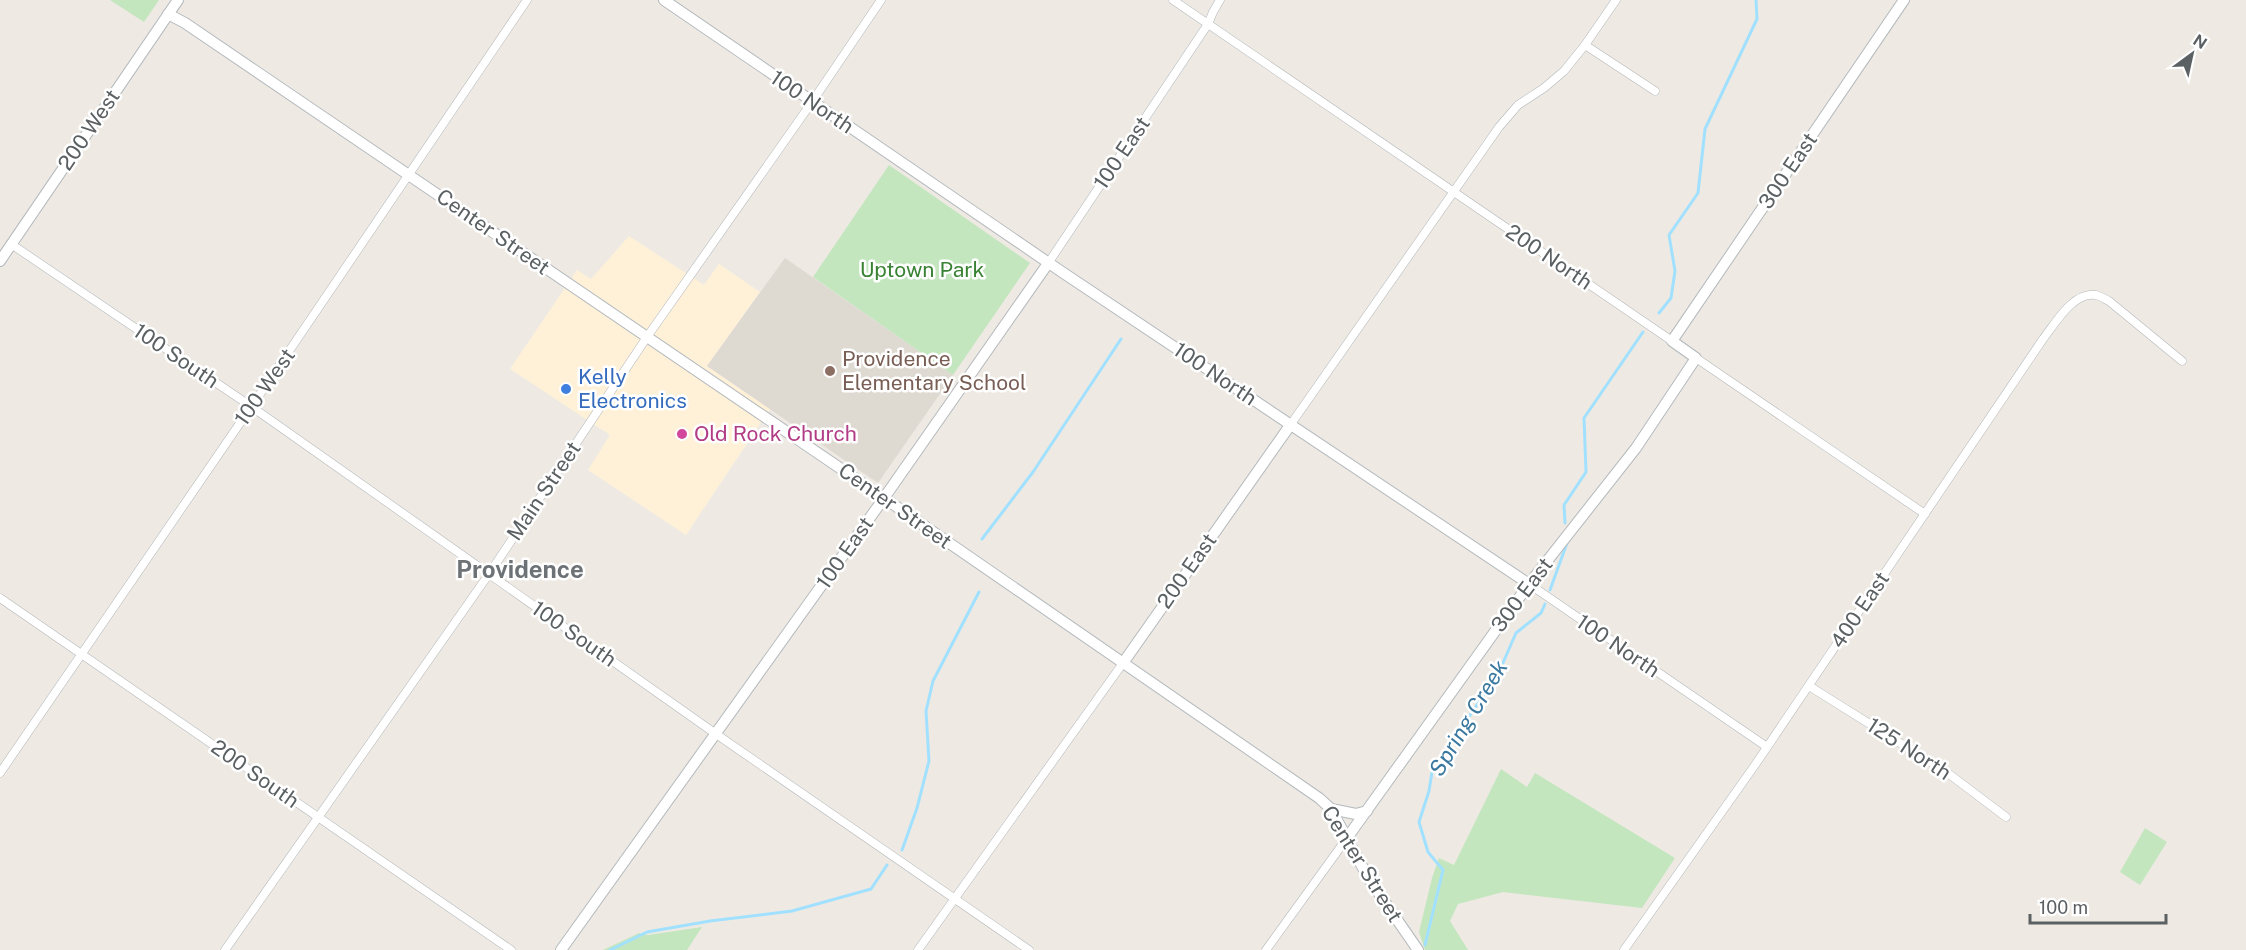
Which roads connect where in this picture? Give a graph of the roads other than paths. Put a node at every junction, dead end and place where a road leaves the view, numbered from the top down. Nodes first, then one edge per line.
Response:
1 (178, 0) edge
2 (527, 0) edge
3 (664, 0) edge
4 (881, 0) edge
5 (1173, 0) edge
6 (1221, 0) edge
7 (1616, 0) edge
8 (1904, 0) edge
9 (168, 14) junction
10 (1208, 24) junction
11 (1585, 45) junction
12 (1655, 91) dead end
13 (812, 102) junction
14 (410, 174) junction
15 (1455, 192) junction
16 (6, 242) edge
17 (0, 261) edge
18 (1049, 262) junction
19 (646, 338) junction
20 (1672, 341) junction
21 (1696, 358) junction
22 (2182, 361) dead end
23 (252, 407) junction
24 (1290, 424) junction
25 (884, 498) junction
26 (1925, 514) junction
27 (489, 574) junction
28 (1529, 584) junction
29 (0, 598) edge
30 (82, 654) junction
31 (1122, 663) junction
32 (1809, 686) junction
33 (716, 734) junction
34 (1767, 747) junction
35 (0, 773) edge
36 (1331, 809) junction
37 (1366, 811) junction
38 (316, 817) junction
39 (2006, 817) dead end
40 (1347, 838) junction
41 (955, 899) junction
42 (225, 950) edge
43 (511, 950) edge
44 (561, 950) edge
45 (918, 950) edge
46 (1029, 950) edge
47 (1266, 950) edge
48 (1418, 950) edge
49 (1624, 950) edge

1 - 9 street, 200 West
2 - 14 street, 100 West
3 - 13 street, 100 North
4 - 13 street, Main Street
5 - 10 street, 200 North
6 - 10 street, 100 East
7 - 11 street, 200 East
8 - 20 street, 300 East
9 - 14 street, Center Street
9 - 16 street, 200 West
10 - 15 street, 200 North
10 - 18 street, 100 East
11 - 12 street
11 - 15 street, 200 East
13 - 18 street, 100 North
13 - 19 street, Main Street
14 - 19 street, Center Street
14 - 23 street, 100 West
15 - 20 street, 200 North
15 - 24 street, 200 East
16 - 17 street, 200 West
16 - 23 street, 100 South
18 - 24 street, 100 North
18 - 25 street, 100 East
19 - 25 street, Center Street
19 - 27 street, Main Street
20 - 21 street, 200 North
21 - 26 street, 200 North
21 - 28 street, 300 East
22 - 26 street, 400 East
23 - 27 street, 100 South
23 - 30 street, 100 West
24 - 28 street, 100 North
24 - 31 street, 200 East
25 - 31 street, Center Street
25 - 33 street, 100 East
26 - 32 street, 400 East
27 - 33 street, 100 South
27 - 38 street, Main Street
28 - 34 street, 100 North
28 - 37 street, 300 East
29 - 30 street, 200 South
30 - 35 street, 100 West
30 - 38 street, 200 South
31 - 36 street, Center Street
31 - 41 street, 200 East
32 - 34 street, 400 East
32 - 39 street, 125 North
33 - 41 street, 100 South
33 - 44 street, 100 East
34 - 49 street, 400 East
36 - 37 street
36 - 40 street, Center Street
37 - 40 street, 300 East
38 - 42 street, Main Street
38 - 43 street, 200 South
40 - 47 street, 300 East
40 - 48 street, Center Street
41 - 45 street, 200 East
41 - 46 street, 100 South

